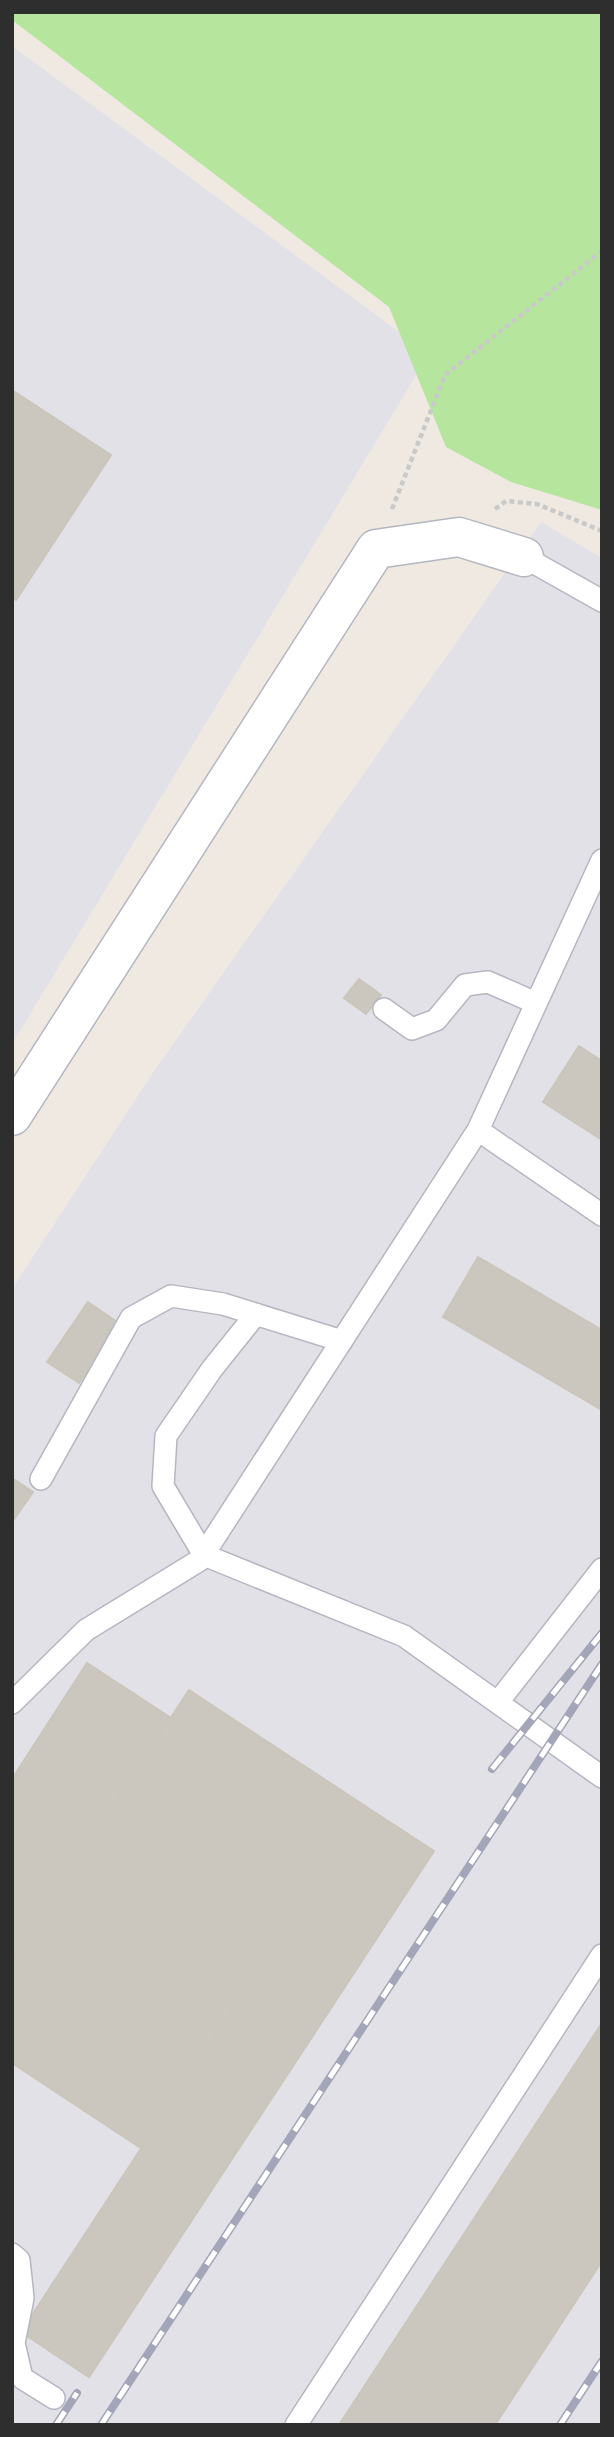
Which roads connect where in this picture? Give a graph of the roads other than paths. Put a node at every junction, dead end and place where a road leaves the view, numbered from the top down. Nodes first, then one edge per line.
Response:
1 (524, 557) joint
2 (602, 601) edge
3 (602, 860) edge
4 (536, 1003) junction
5 (384, 1009) dead end
6 (12, 1116) edge
7 (478, 1130) junction
8 (602, 1215) edge
9 (256, 1314) junction
10 (342, 1341) junction
11 (41, 1479) dead end
12 (204, 1555) junction
13 (602, 1569) edge
14 (498, 1702) junction
15 (12, 1703) edge
16 (602, 1777) edge
17 (602, 1955) edge
18 (12, 2254) edge
19 (54, 2398) dead end
20 (296, 2425) edge

1 - 2 lane
1 - 6 street
3 - 4 lane
4 - 5 lane
4 - 7 lane
7 - 8 lane
7 - 10 lane
9 - 10 lane
9 - 11 lane
9 - 12 lane
10 - 12 lane
12 - 14 lane
12 - 15 lane
13 - 14 lane
14 - 16 lane
17 - 20 lane
18 - 19 lane

